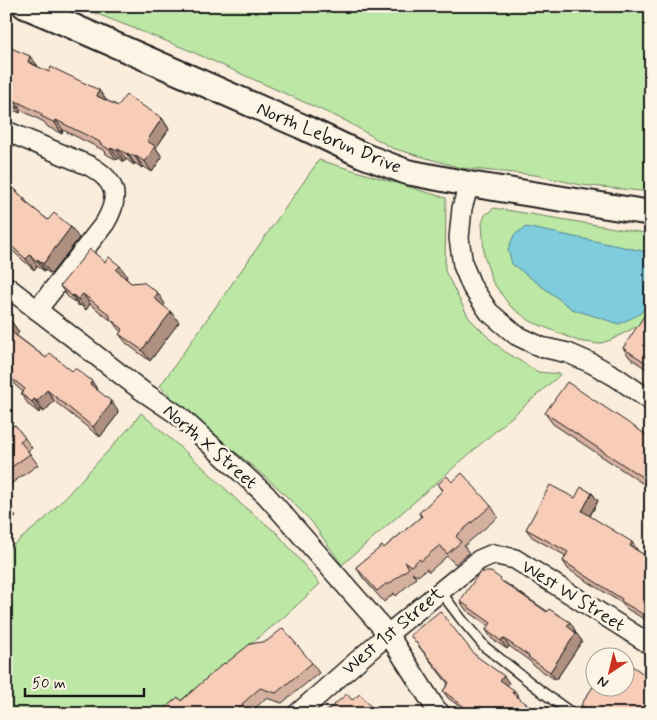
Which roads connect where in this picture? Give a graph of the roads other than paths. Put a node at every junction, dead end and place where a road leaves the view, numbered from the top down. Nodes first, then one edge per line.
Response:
1 (25, 6) edge
2 (6, 131) edge
3 (468, 184) junction
4 (651, 213) edge
5 (6, 286) edge
6 (37, 310) junction
7 (651, 401) edge
8 (493, 554) joint
9 (440, 591) junction
10 (388, 634) junction
11 (651, 645) edge
12 (296, 714) edge
13 (441, 714) edge
14 (574, 714) edge

1 - 3 street, North Lebrun Drive
2 - 6 street
3 - 4 street, North Lebrun Drive
3 - 7 street
5 - 6 street, North X Street
6 - 10 street, North X Street
8 - 9 street, West 1st Street
8 - 11 street, West W Street
9 - 10 street, West 1st Street
9 - 14 lane
10 - 12 street, West 1st Street
10 - 13 street, North X Street

